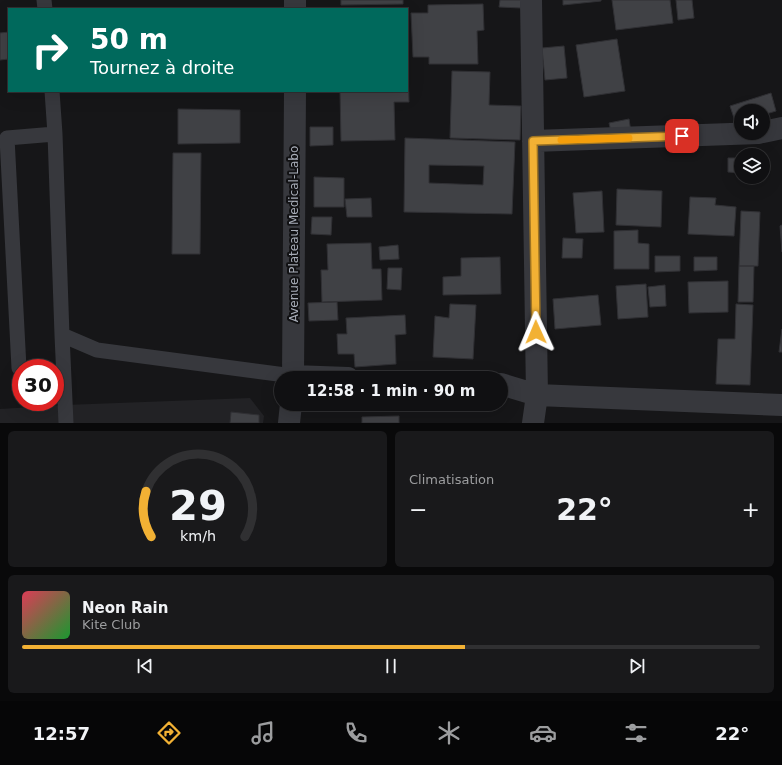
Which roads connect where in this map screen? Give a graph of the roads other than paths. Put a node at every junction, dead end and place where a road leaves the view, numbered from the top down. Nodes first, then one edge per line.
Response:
1 (531, 0) edge
2 (52, 92) edge
3 (295, 92) edge
4 (782, 128) edge
5 (770, 131) edge
6 (55, 134) junction
7 (734, 134) edge
8 (533, 141) junction
9 (62, 335) junction
10 (19, 359) edge
11 (293, 371) edge
12 (274, 374) edge
13 (508, 386) edge
14 (537, 395) junction
15 (782, 405) edge
16 (290, 411) edge
17 (66, 423) edge
18 (289, 423) edge
19 (533, 423) edge

1 - 8 street
2 - 6 lane
3 - 11 street, Avenue Plateau Medical-Labo
4 - 5 street
6 - 9 lane
6 - 10 lane
7 - 8 street
8 - 14 street
9 - 12 lane
9 - 17 lane
13 - 14 street
14 - 15 street
14 - 19 street
16 - 18 street

